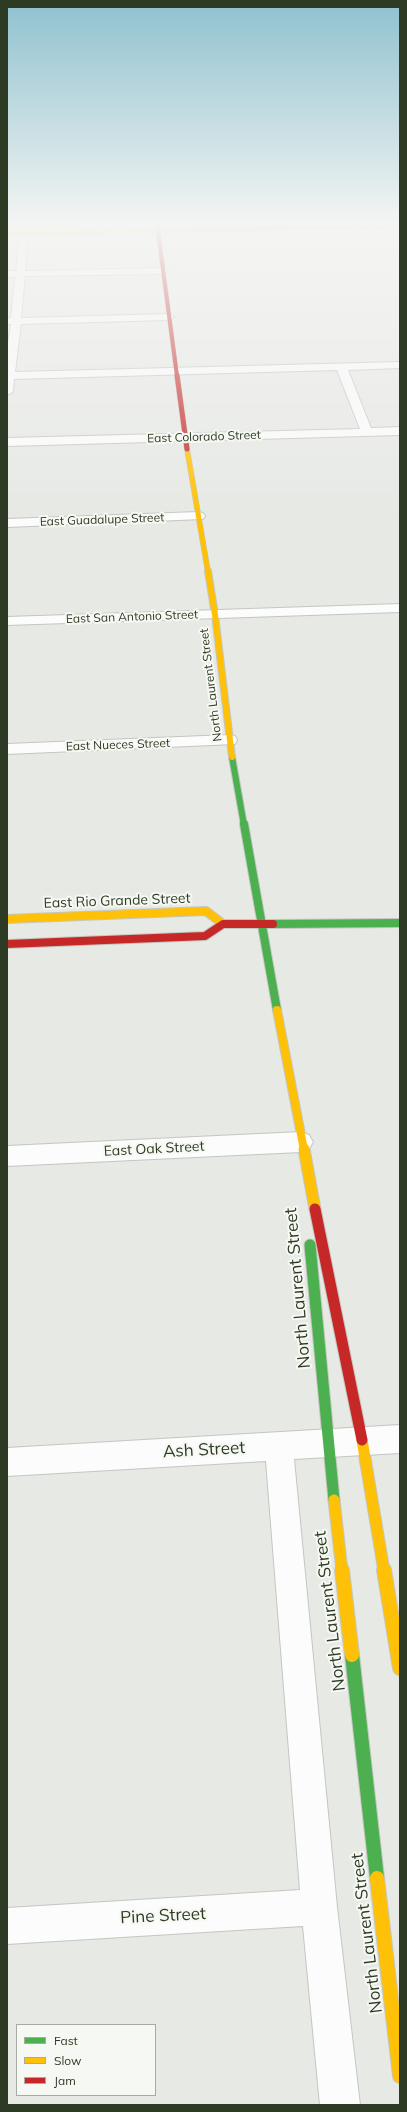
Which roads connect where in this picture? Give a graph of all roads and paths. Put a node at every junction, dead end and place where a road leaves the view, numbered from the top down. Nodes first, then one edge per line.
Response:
1 (12, 323) edge
2 (170, 323) edge
3 (400, 366) edge
4 (341, 367) junction
5 (176, 371) junction
6 (8, 376) edge
7 (7, 392) edge
8 (400, 431) edge
9 (367, 432) junction
10 (185, 438) junction
11 (7, 442) edge
12 (198, 516) junction
13 (7, 523) edge
14 (400, 608) edge
15 (215, 615) junction
16 (7, 621) edge
17 (229, 740) junction
18 (7, 749) edge
19 (7, 920) edge
20 (262, 923) junction
21 (400, 923) edge
22 (224, 924) junction
23 (7, 944) edge
24 (301, 1142) junction
25 (7, 1156) edge
26 (308, 1221) dead end
27 (309, 1237) dead end
28 (400, 1439) edge
29 (362, 1441) junction
30 (327, 1442) junction
31 (279, 1446) junction
32 (7, 1462) edge
33 (400, 1668) edge
34 (319, 1907) junction
35 (7, 1926) edge
36 (400, 2076) edge
37 (340, 2105) edge

1 - 6 street
2 - 5 main road, North Laurent Street
3 - 4 street
4 - 5 street
4 - 9 street
5 - 6 street
5 - 10 main road, North Laurent Street
6 - 7 street
8 - 9 street, East Colorado Street
9 - 10 street, East Colorado Street
10 - 11 street, East Colorado Street
10 - 12 main road, North Laurent Street
12 - 13 street, East Guadalupe Street
12 - 15 main road, North Laurent Street
14 - 15 street, East San Antonio Street
15 - 16 street, East San Antonio Street
15 - 17 main road, North Laurent Street
17 - 18 street, East Nueces Street
17 - 20 main road, North Laurent Street
19 - 22 main road, East Rio Grande Street
20 - 21 main road
20 - 22 main road
20 - 24 main road, North Laurent Street
22 - 23 main road
24 - 25 street, East Oak Street
24 - 26 main road, North Laurent Street
24 - 29 main road, North Laurent Street
27 - 30 main road, North Laurent Street
28 - 29 street, Ash Street
29 - 30 street, Ash Street
29 - 33 main road, North Laurent Street
30 - 31 street, Ash Street
30 - 36 main road, North Laurent Street
31 - 32 street, Ash Street
31 - 34 street
34 - 35 street, Pine Street
34 - 37 street

